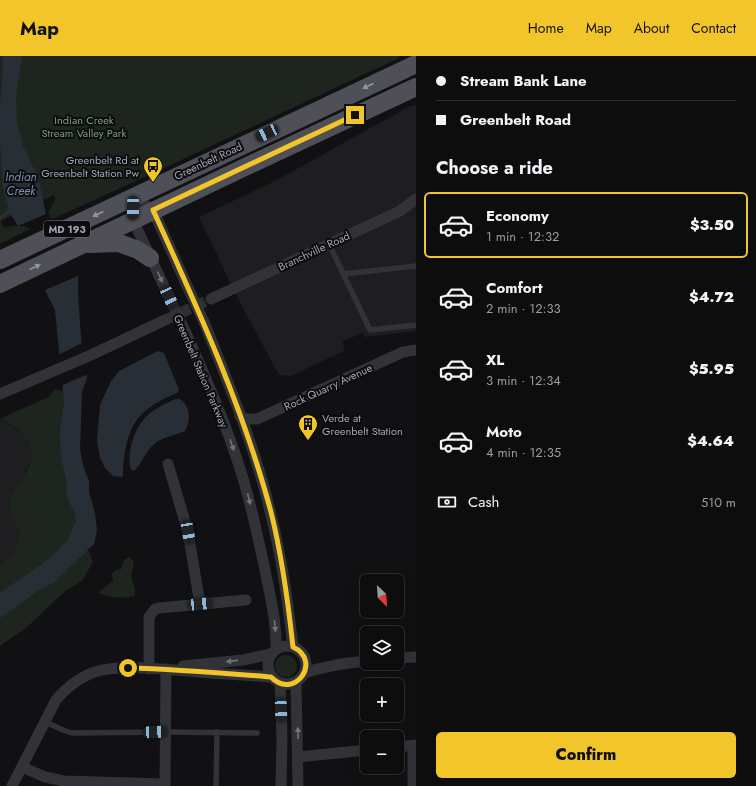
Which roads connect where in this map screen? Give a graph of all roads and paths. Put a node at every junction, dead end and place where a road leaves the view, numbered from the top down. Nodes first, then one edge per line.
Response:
1 (410, 67) edge
2 (412, 88) edge
3 (133, 197) junction
4 (416, 200) edge
5 (153, 210) junction
6 (133, 220) junction
7 (329, 244) junction
8 (82, 245) junction
9 (150, 258) junction
10 (0, 260) edge
11 (416, 266) edge
12 (343, 274) junction
13 (0, 284) edge
14 (210, 299) tunnel mouth
15 (165, 320) tunnel mouth
16 (416, 325) edge
17 (416, 350) edge
18 (0, 394) edge
19 (240, 416) junction
20 (168, 464) dead end
21 (246, 600) dead end
22 (200, 604) junction
23 (293, 647) junction
24 (273, 651) junction
25 (304, 657) junction
26 (416, 657) edge
27 (404, 658) edge
28 (360, 662) edge
29 (336, 664) junction
30 (149, 669) junction
31 (168, 669) junction
32 (304, 673) junction
33 (275, 680) junction
34 (296, 682) junction
35 (45, 722) junction
36 (165, 732) junction
37 (217, 732) junction
38 (257, 733) dead end
39 (415, 746) edge
40 (404, 747) edge
41 (360, 751) edge
42 (298, 757) junction
43 (22, 767) junction
44 (64, 784) edge
45 (117, 784) edge
46 (165, 785) edge
47 (12, 786) edge
48 (216, 786) edge
49 (281, 786) edge
50 (298, 786) edge
51 (413, 786) edge

1 -> 3 main road, Greenbelt Road / MD 193
2 - 5 main road, Greenbelt Road / MD 193
3 - 5 street
3 - 6 street, Greenbelt Station Parkway
3 -> 10 main road, Greenbelt Road / MD 193
4 - 7 street, Branchville Road
5 - 6 main road, Greenbelt Road / MD 193
5 - 19 street, Greenbelt Station Parkway, bridge
6 - 8 main road, Greenbelt Road / MD 193
6 - 9 street, Greenbelt Station Parkway
7 - 12 lane
7 - 14 street, Branchville Road
8 - 9 main road
13 -> 8 main road, Greenbelt Road / MD 193
9 -> 24 street, Greenbelt Station Parkway, bridge
11 - 12 lane
12 - 16 lane
15 - 18 street
17 - 19 street, Rock Quarry Avenue
19 - 23 street, Greenbelt Station Parkway
20 - 22 street
21 - 22 street
22 - 30 street
23 - 24 street
23 - 25 street
24 -> 31 street
24 - 33 street
25 - 29 street
25 - 32 street
26 - 27 street
28 - 29 street
29 - 32 street
30 - 31 street
30 - 35 street
31 - 33 street
31 - 36 street
32 - 34 street
33 - 34 street
33 - 49 street
42 -> 34 street
35 - 36 lane
35 - 43 street
36 - 37 lane
36 - 46 street
37 - 38 lane
37 - 48 lane
39 - 40 street
39 - 51 street
41 - 42 street
42 - 50 street
43 - 44 street
43 - 47 street
44 - 45 street
45 - 46 street

